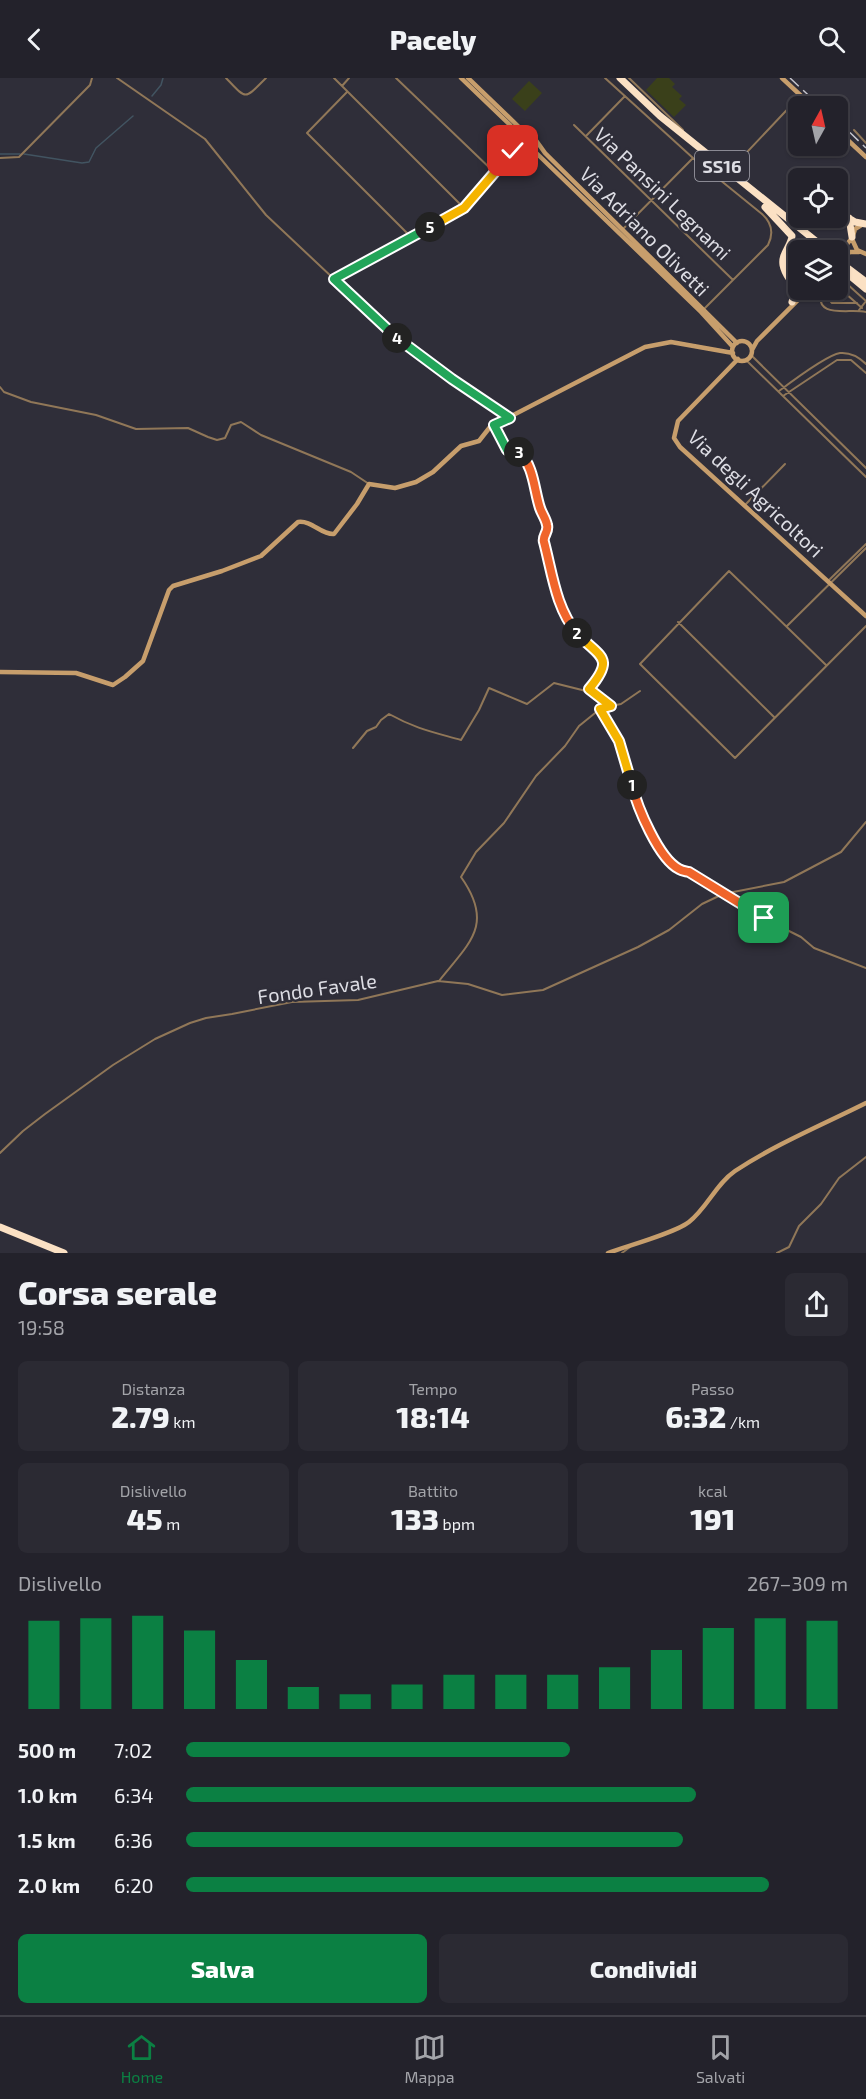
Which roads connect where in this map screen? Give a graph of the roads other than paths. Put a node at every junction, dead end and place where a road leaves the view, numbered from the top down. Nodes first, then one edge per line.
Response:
1 (92, 78) edge
2 (117, 78) edge
3 (226, 78) edge
4 (266, 78) edge
5 (334, 78) edge
6 (349, 78) edge
7 (396, 78) edge
8 (461, 78) edge
9 (468, 78) edge
10 (605, 78) edge
11 (615, 78) edge
12 (620, 78) edge
13 (629, 78) edge
14 (782, 78) edge
15 (342, 86) junction
16 (348, 92) junction
17 (800, 95) joint
18 (625, 96) junction
19 (574, 125) dead end
20 (521, 129) junction
21 (854, 130) dead end
22 (516, 135) junction
23 (586, 136) junction
24 (535, 139) junction
25 (848, 140) edge
26 (866, 143) edge
27 (519, 144) junction
28 (529, 146) junction
29 (866, 157) edge
30 (0, 158) edge
31 (693, 158) junction
32 (495, 173) junction
33 (651, 200) junction
34 (765, 207) junction
35 (464, 208) junction
36 (849, 218) joint
37 (788, 219) edge
38 (866, 224) edge
39 (799, 228) edge
40 (622, 230) junction
41 (411, 237) junction
42 (852, 237) junction
43 (806, 240) edge
44 (814, 240) edge
45 (848, 243) edge
46 (786, 250) joint
47 (848, 253) edge
48 (864, 255) edge
49 (848, 271) edge
50 (848, 272) edge
51 (787, 274) joint
52 (334, 279) junction
53 (733, 280) junction
54 (866, 282) edge
55 (848, 285) edge
56 (866, 289) edge
57 (848, 295) edge
58 (794, 300) edge
59 (796, 300) edge
60 (820, 300) edge
61 (830, 300) edge
62 (866, 301) edge
63 (792, 302) junction
64 (857, 303) junction
65 (861, 307) junction
66 (702, 311) junction
67 (858, 311) junction
68 (866, 311) edge
69 (756, 341) junction
70 (747, 342) junction
71 (734, 347) junction
72 (752, 352) junction
73 (738, 359) junction
74 (746, 360) junction
75 (866, 364) edge
76 (866, 373) edge
77 (0, 387) edge
78 (784, 387) junction
79 (778, 391) junction
80 (789, 392) junction
81 (783, 396) junction
82 (510, 418) junction
83 (494, 425) junction
84 (785, 464) dead end
85 (866, 468) edge
86 (866, 477) edge
87 (369, 484) junction
88 (744, 506) junction
89 (866, 546) edge
90 (830, 583) junction
91 (866, 616) edge
92 (678, 622) junction
93 (866, 626) edge
94 (787, 627) junction
95 (826, 665) junction
96 (0, 672) edge
97 (589, 689) junction
98 (640, 691) dead end
99 (611, 706) junction
100 (600, 709) junction
101 (774, 717) junction
102 (352, 748) dead end
103 (866, 822) edge
104 (723, 894) junction
105 (866, 968) edge
106 (438, 981) junction
107 (866, 1103) edge
108 (0, 1153) edge
109 (866, 1157) edge
110 (0, 1229) edge
111 (631, 1245) junction
112 (54, 1253) edge
113 (64, 1253) edge
114 (608, 1253) edge
115 (622, 1253) edge
116 (777, 1253) edge

1 - 30 street
2 - 52 street
3 - 4 street
5 - 15 street
6 - 15 street
7 - 32 street
8 - 22 street
9 - 20 street, Via Adriano Olivetti
10 - 18 street
11 - 34 highway, SS16
12 - 37 highway, SS16
13 - 17 street
14 - 17 street
15 - 16 street
16 - 35 street
16 - 41 street
18 - 23 street
18 - 31 street
19 - 23 street, Via Pansini Legnami
20 - 22 street
20 - 24 street, Via Adriano Olivetti
21 - 26 street
22 - 27 street
23 - 33 street, Via Pansini Legnami
24 - 28 street
24 - 40 street, Via Adriano Olivetti
25 - 29 street
27 - 28 street
27 - 32 street
28 - 66 street, Via Adriano Olivetti
31 - 33 street
31 - 53 street
32 - 35 street
33 - 40 street
33 - 53 street, Via Pansini Legnami
34 - 43 highway, SS16
34 - 46 highway
35 - 41 street
36 - 38 highway
36 - 42 highway
38 - 42 street
39 - 44 highway, SS16
40 - 66 street, Via Adriano Olivetti
41 - 52 street
42 - 45 street
42 - 48 street
46 - 51 highway
47 - 48 street
49 - 54 highway
50 - 56 highway
51 - 63 highway
52 - 82 street
53 - 66 street
55 - 62 street
57 - 64 street
58 - 63 street
59 - 69 street
60 - 67 street
61 - 64 street
62 - 65 street
63 - 69 street
64 - 65 street
65 - 67 street
65 - 68 street
66 - 71 street, Via Adriano Olivetti
67 - 68 street
69 - 70 street
69 - 72 street
70 - 71 street
70 - 72 street
71 - 73 street, Via Adriano Olivetti
71 - 82 street
72 - 74 street
72 - 78 street
73 - 74 street
73 - 88 street, Via degli Agricoltori
74 - 79 street
75 - 78 street
76 - 80 street
77 - 87 street
78 - 79 street
78 - 80 street
79 - 81 street
80 - 81 street
80 - 85 street
81 - 86 street
82 - 83 street
83 - 87 street
83 - 97 street
84 - 88 street
87 - 96 street
88 - 90 street, Via degli Agricoltori
89 - 90 street
90 - 91 street, Via degli Agricoltori
90 - 94 street
92 - 94 street
92 - 101 street
92 - 101 street
93 - 95 street
94 - 95 street
95 - 101 street
97 - 99 street
97 - 102 street
98 - 99 street
99 - 100 street
100 - 104 street
100 - 106 street
103 - 104 street, Fondo Favale
104 - 105 street
104 - 106 street, Fondo Favale
106 - 108 street, Fondo Favale
107 - 111 street
109 - 116 street
110 - 112 highway
110 - 113 highway
111 - 114 street
111 - 115 street

